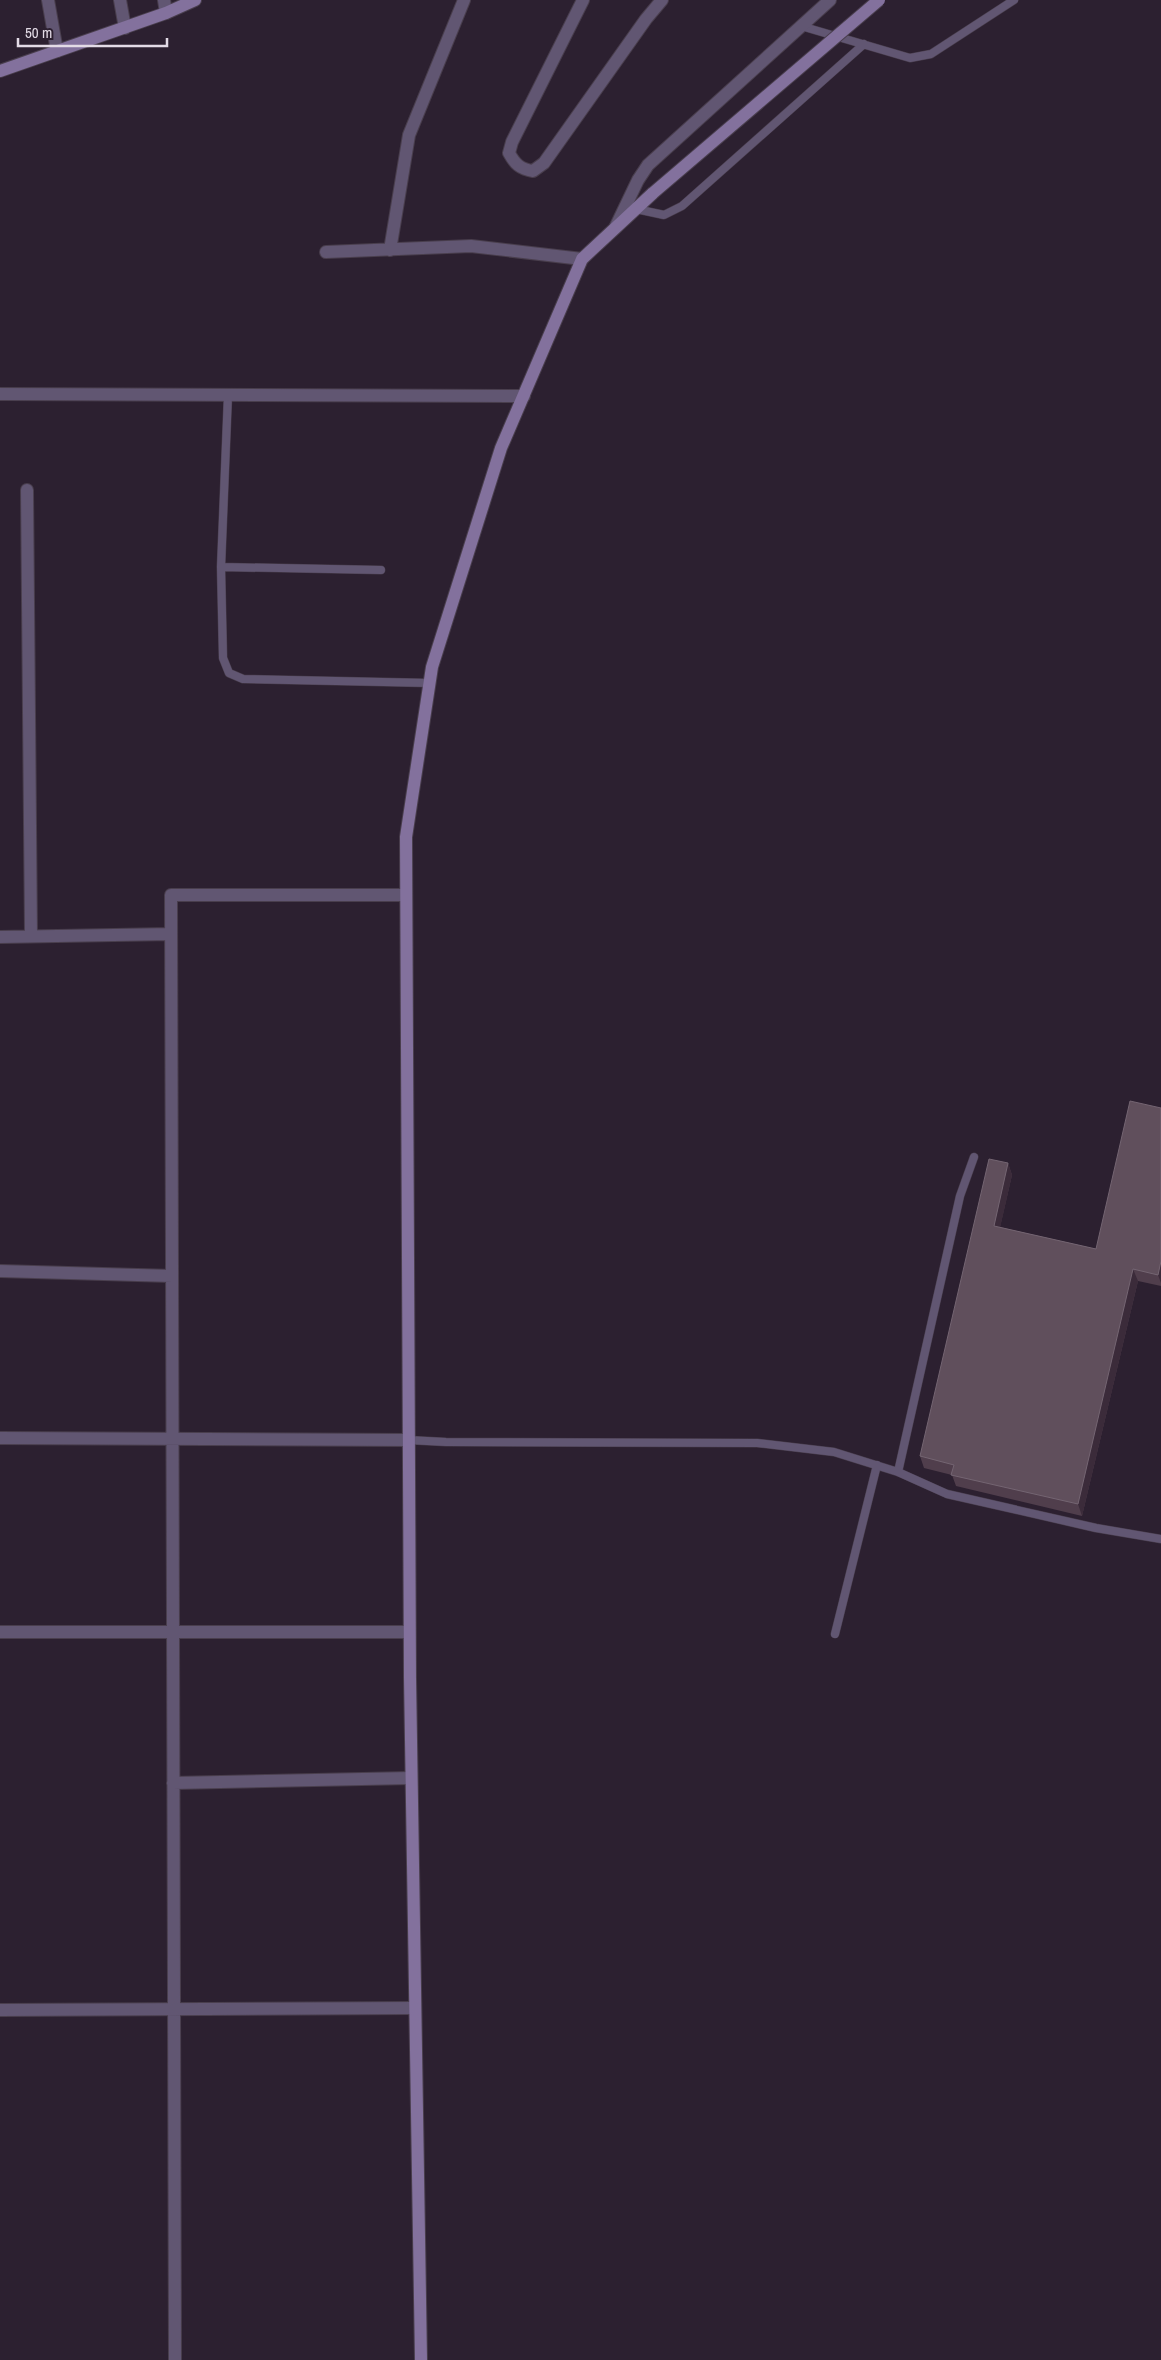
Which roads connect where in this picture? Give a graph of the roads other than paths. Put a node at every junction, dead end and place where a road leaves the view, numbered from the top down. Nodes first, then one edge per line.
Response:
1 (48, 0) edge
2 (120, 0) edge
3 (164, 0) edge
4 (195, 0) edge
5 (464, 0) edge
6 (583, 0) edge
7 (662, 0) edge
8 (830, 0) edge
9 (879, 0) edge
10 (1014, 0) edge
11 (166, 13) junction
12 (801, 26) junction
13 (125, 28) junction
14 (864, 44) junction
15 (57, 51) junction
16 (0, 71) edge
17 (636, 209) junction
18 (615, 228) junction
19 (390, 250) junction
20 (326, 252) dead end
21 (582, 259) junction
22 (0, 394) edge
23 (228, 395) junction
24 (524, 396) junction
25 (27, 490) dead end
26 (221, 567) junction
27 (381, 570) dead end
28 (430, 683) junction
29 (406, 895) junction
30 (171, 934) junction
31 (31, 936) junction
32 (0, 937) edge
33 (974, 1157) dead end
34 (0, 1271) edge
35 (172, 1276) junction
36 (0, 1438) edge
37 (172, 1438) junction
38 (408, 1440) junction
39 (877, 1465) junction
40 (898, 1472) junction
41 (1161, 1539) edge
42 (0, 1632) edge
43 (173, 1632) junction
44 (409, 1632) junction
45 (835, 1634) dead end
46 (411, 1778) junction
47 (173, 1783) junction
48 (415, 2008) junction
49 (174, 2009) junction
50 (0, 2010) edge
51 (174, 2360) edge
52 (421, 2360) edge

1 - 15 street
2 - 13 street
3 - 11 street
4 - 11 street
5 - 19 street
6 - 7 street
8 - 12 street
9 - 17 street, bridge
10 - 14 lane
11 - 13 street
12 - 14 lane
12 - 18 street
13 - 15 street
14 - 17 lane
15 - 16 street
17 - 18 street
18 - 21 street
19 - 20 street
19 - 21 street
21 - 24 street
22 - 23 street
23 - 24 street
23 - 26 lane
24 - 28 street
25 - 31 street
26 - 27 lane
26 - 28 lane
28 - 29 street
29 - 30 street
29 - 38 street
30 - 31 street
30 - 35 street
31 - 32 street
33 - 40 lane
34 - 35 street
35 - 37 street
36 - 37 street
37 - 38 street
37 - 43 street
38 - 39 lane
38 - 44 street
39 - 40 lane
39 - 45 lane
40 - 41 lane
42 - 43 street
43 - 44 street
43 - 47 street
44 - 46 street
46 - 47 street
46 - 48 street
47 - 49 street
48 - 49 street
48 - 52 street
49 - 50 street
49 - 51 street

